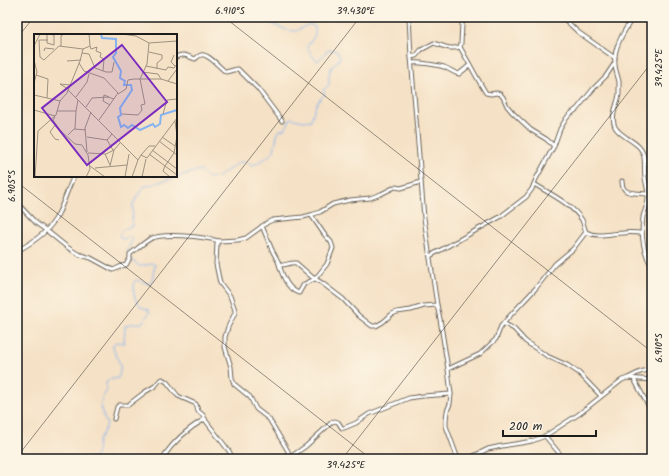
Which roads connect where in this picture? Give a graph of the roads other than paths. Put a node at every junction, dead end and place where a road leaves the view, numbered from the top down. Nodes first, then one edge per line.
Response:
1 (409, 17) edge
2 (463, 17) edge
3 (562, 17) edge
4 (633, 17) edge
5 (460, 47) junction
6 (177, 57) edge
7 (411, 57) junction
8 (615, 58) junction
9 (412, 63) junction
10 (614, 64) junction
11 (470, 65) junction
12 (282, 121) dead end
13 (554, 146) junction
14 (74, 177) edge
15 (622, 181) dead end
16 (421, 182) junction
17 (534, 184) junction
18 (648, 194) junction
19 (17, 203) edge
20 (311, 215) junction
21 (262, 226) junction
22 (47, 231) junction
23 (586, 232) junction
24 (642, 233) junction
25 (220, 241) junction
26 (17, 251) edge
27 (430, 256) junction
28 (279, 264) junction
29 (652, 267) edge
30 (315, 279) junction
31 (437, 305) junction
32 (503, 324) junction
33 (448, 369) junction
34 (652, 370) edge
35 (628, 378) junction
36 (634, 379) junction
37 (652, 380) edge
38 (451, 394) junction
39 (601, 396) junction
40 (652, 412) edge
41 (114, 419) dead end
42 (205, 419) junction
43 (545, 436) junction
44 (289, 458) edge
45 (162, 459) edge
46 (233, 459) edge
47 (458, 459) edge
48 (467, 459) edge
49 (564, 459) edge

1 - 7 street
2 - 5 street
3 - 8 street
4 - 8 street
5 - 7 street
5 - 11 street
6 - 12 street
7 - 9 street
8 - 10 street
9 - 11 street
9 - 16 street
10 - 13 street
10 - 18 street
11 - 13 street
13 - 17 street
14 - 22 street
15 - 18 street
16 - 20 street
16 - 27 street
17 - 23 street
17 - 27 street
18 - 24 street
19 - 22 street
20 - 21 street
20 - 30 street
21 - 25 street
21 - 28 street
22 - 25 street
22 - 26 street
23 - 24 street
23 - 32 street
24 - 29 street
25 - 44 street
27 - 31 street
28 - 30 street
28 - 30 street
30 - 31 street
31 - 33 street
32 - 33 street
32 - 39 street
33 - 38 street
34 - 35 street
35 - 36 street
35 - 39 street
36 - 37 street
36 - 40 street
38 - 44 street
38 - 47 street
39 - 43 street
41 - 42 street
42 - 45 street
42 - 46 street
43 - 48 street
43 - 49 street

